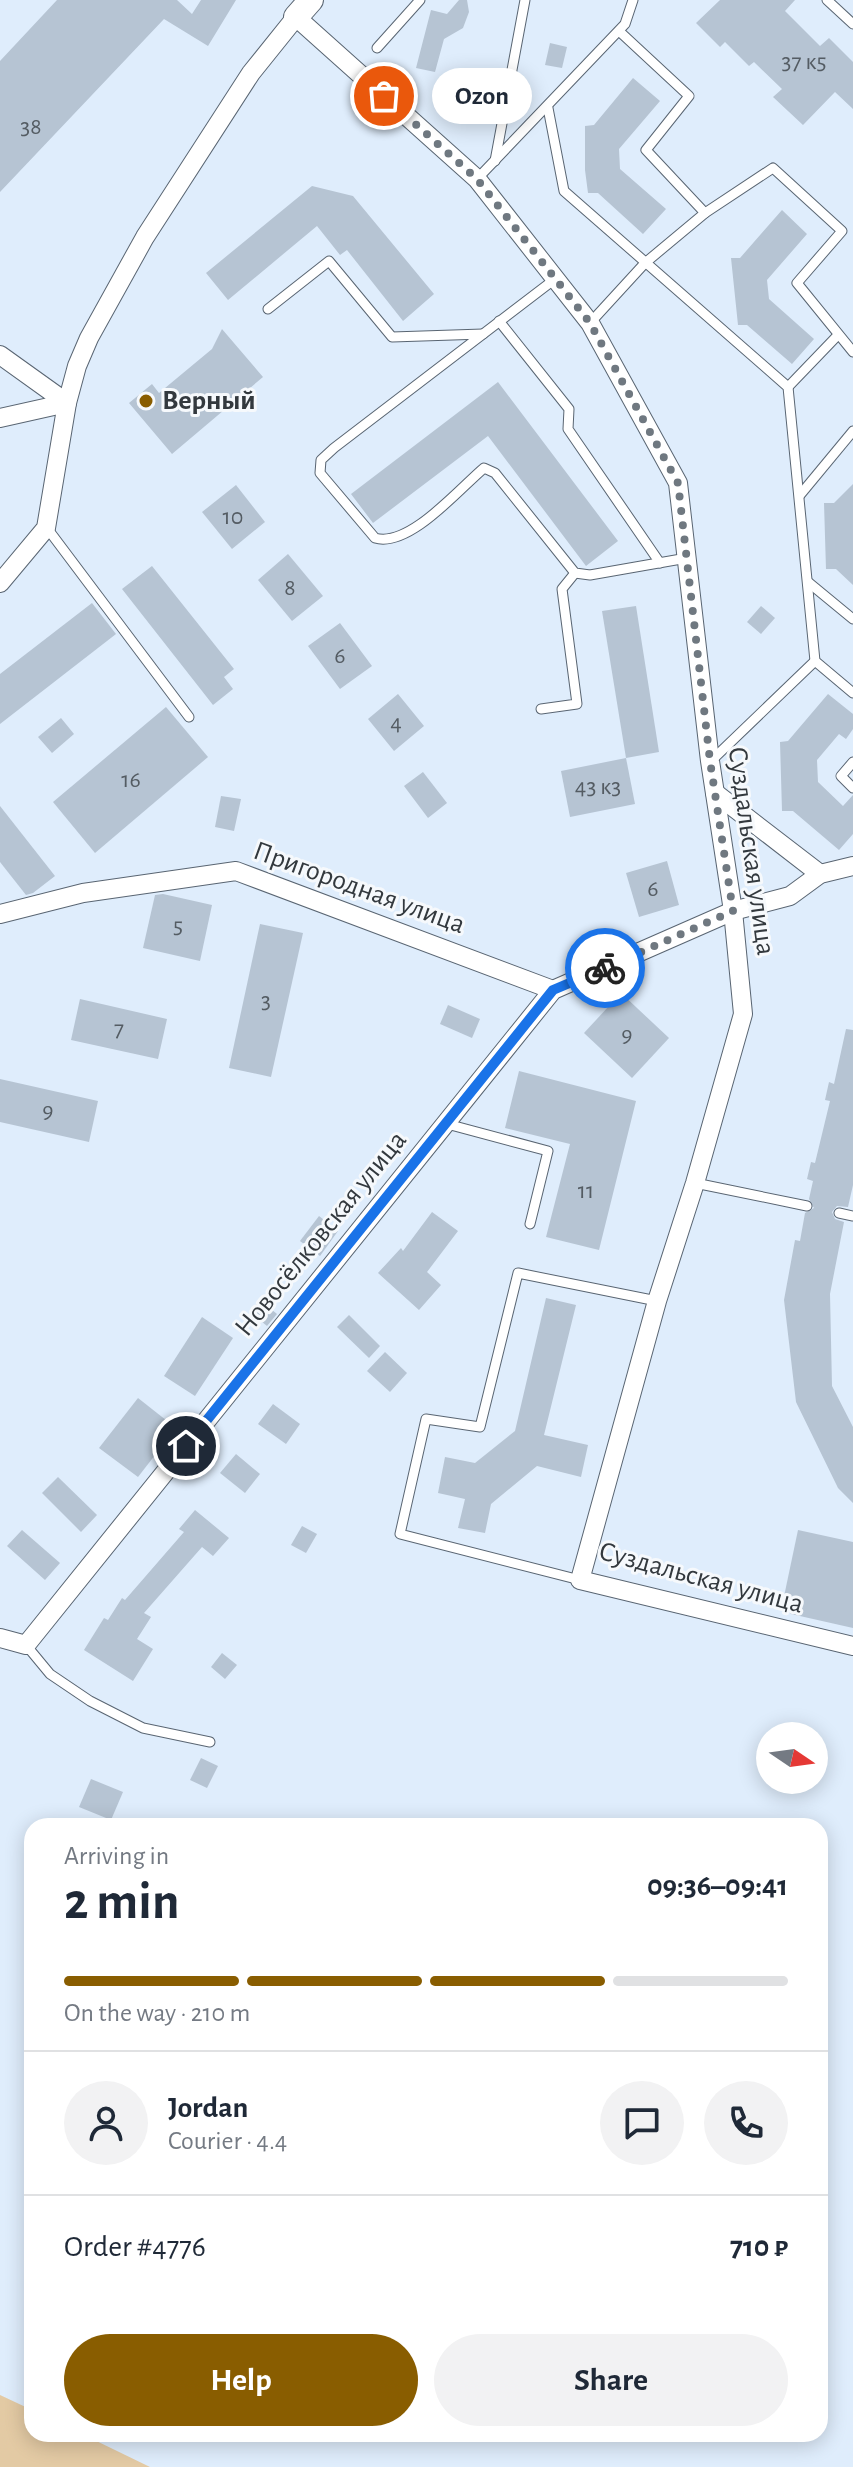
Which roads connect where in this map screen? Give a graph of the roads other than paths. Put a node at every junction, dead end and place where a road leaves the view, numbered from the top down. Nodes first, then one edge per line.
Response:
1 (420, 0) edge
2 (525, 0) edge
3 (633, 0) edge
4 (827, 0) edge
5 (304, 8) edge
6 (853, 24) edge
7 (619, 31) junction
8 (377, 48) dead end
9 (548, 108) junction
10 (495, 161) junction
11 (477, 179) junction
12 (705, 213) junction
13 (645, 263) junction
14 (555, 279) junction
15 (268, 309) dead end
16 (499, 321) junction
17 (590, 323) junction
18 (483, 334) junction
19 (838, 335) junction
20 (853, 352) edge
21 (0, 355) edge
22 (788, 387) junction
23 (67, 403) junction
24 (0, 418) edge
25 (853, 431) edge
26 (800, 495) junction
27 (46, 528) junction
28 (687, 558) junction
29 (660, 563) junction
30 (575, 573) junction
31 (808, 582) junction
32 (0, 583) edge
33 (853, 619) edge
34 (815, 661) junction
35 (853, 693) edge
36 (541, 709) dead end
37 (189, 717) dead end
38 (710, 761) junction
39 (853, 762) edge
40 (853, 788) edge
41 (715, 793) junction
42 (853, 866) edge
43 (820, 874) junction
44 (733, 911) junction
45 (0, 914) edge
46 (553, 990) junction
47 (447, 1124) junction
48 (695, 1183) junction
49 (807, 1206) dead end
50 (839, 1213) dead end
51 (853, 1216) edge
52 (530, 1224) dead end
53 (657, 1301) junction
54 (580, 1580) junction
55 (0, 1638) edge
56 (26, 1645) junction
57 (853, 1646) edge
58 (210, 1742) dead end

1 - 8 lane
2 - 10 lane
3 - 7 lane
4 - 6 lane
5 - 11 street, Суздальская улица
5 - 23 street
7 - 9 lane
7 - 12 lane
9 - 10 lane
9 - 13 lane
10 - 11 lane
11 - 14 street, Суздальская улица
12 - 13 lane
12 - 19 lane
13 - 17 lane
13 - 22 lane
14 - 16 lane
14 - 17 street, Суздальская улица
15 - 18 lane
16 - 18 lane
16 - 29 lane
17 - 28 street, Суздальская улица
18 - 30 lane
19 - 20 lane
19 - 22 lane
21 - 23 street
22 - 26 lane
23 - 24 street
23 - 27 street
25 - 26 lane
26 - 31 lane
27 - 32 street
27 - 37 lane
28 - 29 lane
28 - 38 street, Суздальская улица
29 - 30 lane
30 - 36 lane
31 - 33 lane
31 - 34 lane
34 - 35 lane
34 - 38 lane
38 - 41 street, Суздальская улица
39 - 40 lane
41 - 43 street
41 - 44 street, Суздальская улица
42 - 43 street
43 - 44 street, Новосёлковская улица
44 - 46 street, Новосёлковская улица
44 - 48 street, Суздальская улица
45 - 46 street, Пригородная улица
46 - 47 street, Новосёлковская улица
47 - 52 lane
47 - 56 street, Новосёлковская улица
48 - 49 lane
48 - 53 street, Суздальская улица
50 - 51 lane
53 - 54 street, Суздальская улица
53 - 54 lane
54 - 57 street, Суздальская улица
55 - 56 street
56 - 58 lane

